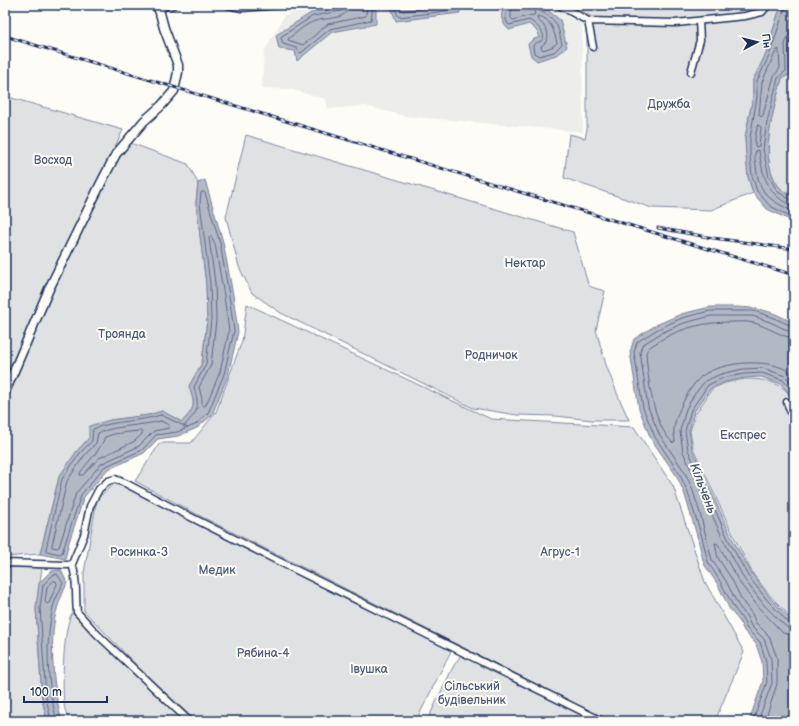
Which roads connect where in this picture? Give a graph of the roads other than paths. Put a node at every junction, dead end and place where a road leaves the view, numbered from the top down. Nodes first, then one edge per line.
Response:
1 (173, 5) edge
2 (228, 5) edge
3 (278, 5) edge
4 (559, 5) edge
5 (768, 5) edge
6 (156, 6) edge
7 (588, 21) junction
8 (700, 21) junction
9 (593, 47) dead end
10 (691, 72) dead end
11 (5, 392) edge
12 (787, 402) dead end
13 (794, 421) edge
14 (5, 563) edge
15 (72, 564) junction
16 (189, 721) edge
17 (602, 721) edge

1 - 6 street
2 - 3 street
4 - 7 street
5 - 8 street
6 - 11 street
7 - 8 street
7 - 9 street
8 - 10 street
12 - 13 street
14 - 15 street
15 - 16 street
15 - 17 street

